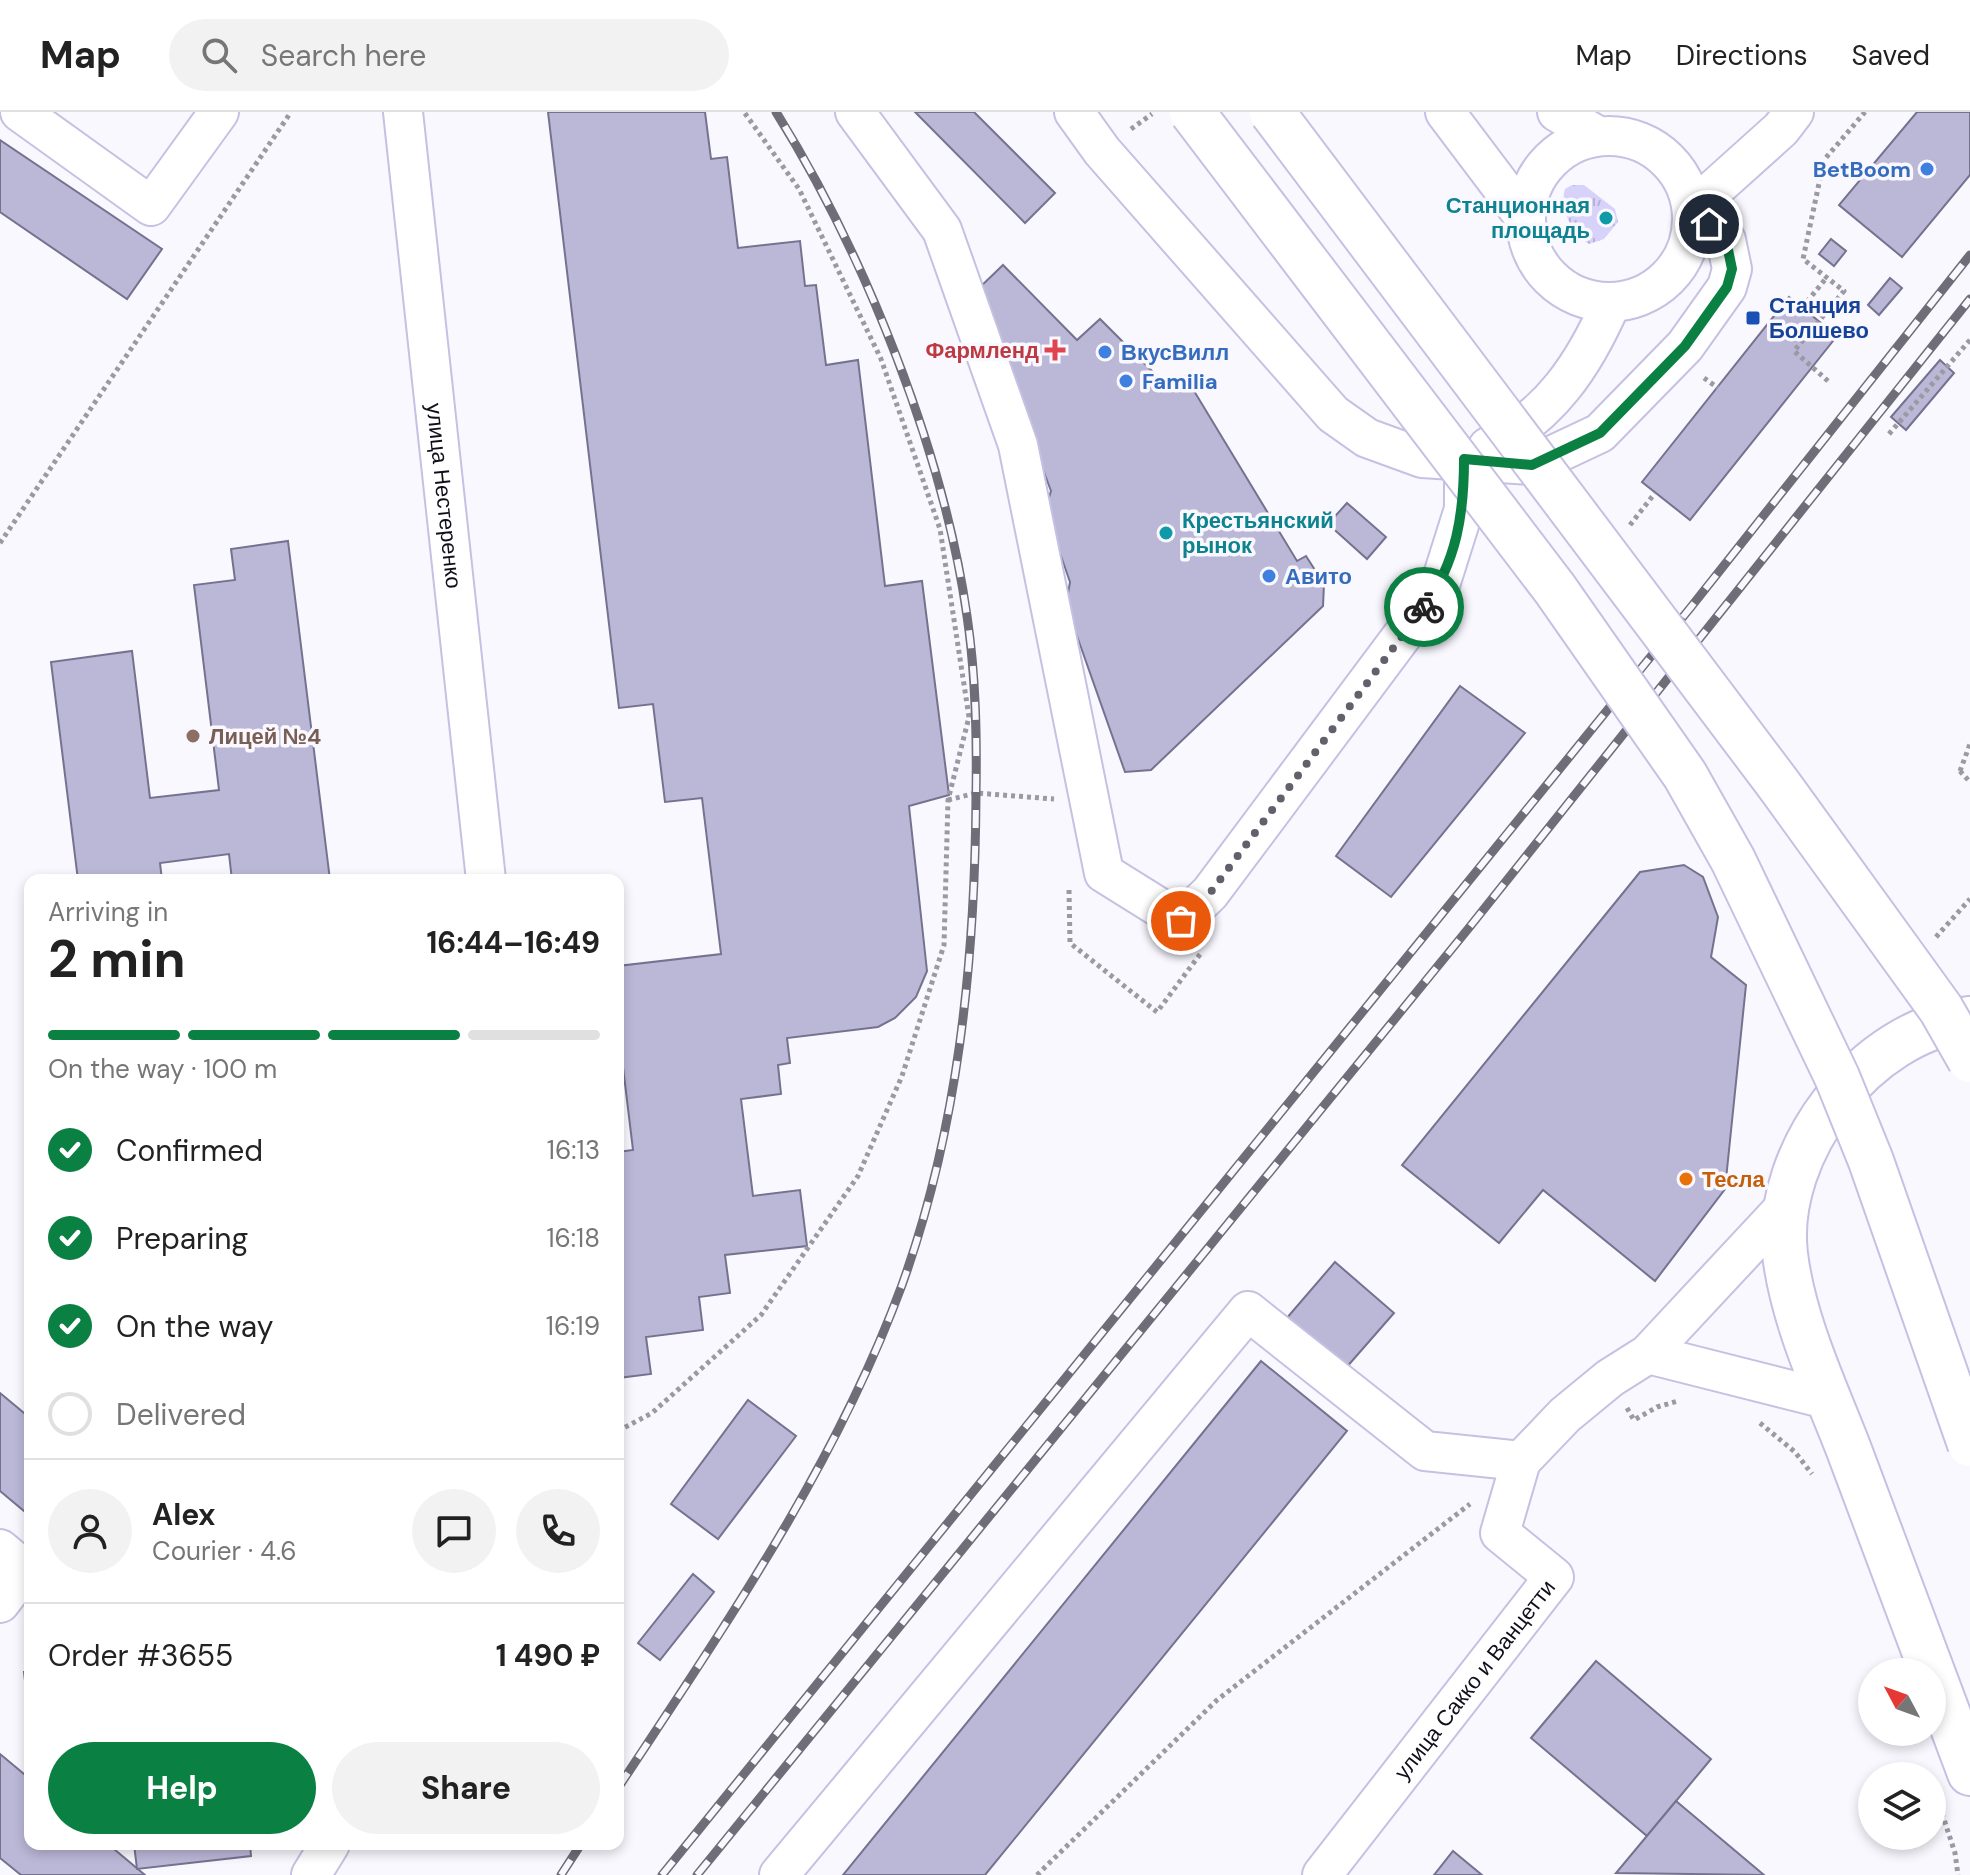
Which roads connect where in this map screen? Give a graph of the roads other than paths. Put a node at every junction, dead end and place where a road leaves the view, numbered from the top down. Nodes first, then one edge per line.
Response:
1 (20, 112) edge
2 (219, 112) edge
3 (403, 112) edge
4 (855, 112) edge
5 (1074, 112) edge
6 (1192, 112) edge
7 (1272, 112) edge
8 (1445, 112) edge
9 (1557, 112) edge
10 (1794, 112) edge
11 (1598, 136) junction
12 (1692, 209) junction
13 (1525, 218) junction
14 (1611, 303) junction
15 (1464, 459) junction
16 (485, 874) edge
17 (1970, 1019) edge
18 (1970, 1060) edge
19 (1786, 1206) junction
20 (1648, 1354) junction
21 (1830, 1400) junction
22 (1970, 1444) edge
23 (1521, 1461) junction
24 (0, 1549) edge
25 (24, 1569) edge
26 (24, 1571) edge
27 (0, 1603) edge
28 (1953, 1784) edge
29 (326, 1850) edge
30 (311, 1875) edge
31 (779, 1875) edge
32 (1322, 1875) edge

1 - 2 street
3 - 16 street, улица Нестеренко
4 - 15 street
5 - 15 street
6 - 22 main road, bridge
7 - 18 main road, bridge
8 - 13 street
9 - 11 street
10 - 12 street
11 - 12 street
11 - 13 street
12 - 14 street
12 - 15 street
13 - 14 street
14 - 15 street
17 - 19 main road
19 - 20 street, улица Сакко и Ванцетти
19 - 21 main road
20 - 21 street
20 - 23 street, улица Сакко и Ванцетти
21 - 28 main road
23 - 31 street
23 - 32 street, улица Сакко и Ванцетти
24 - 25 street
26 - 27 street
29 - 30 street

